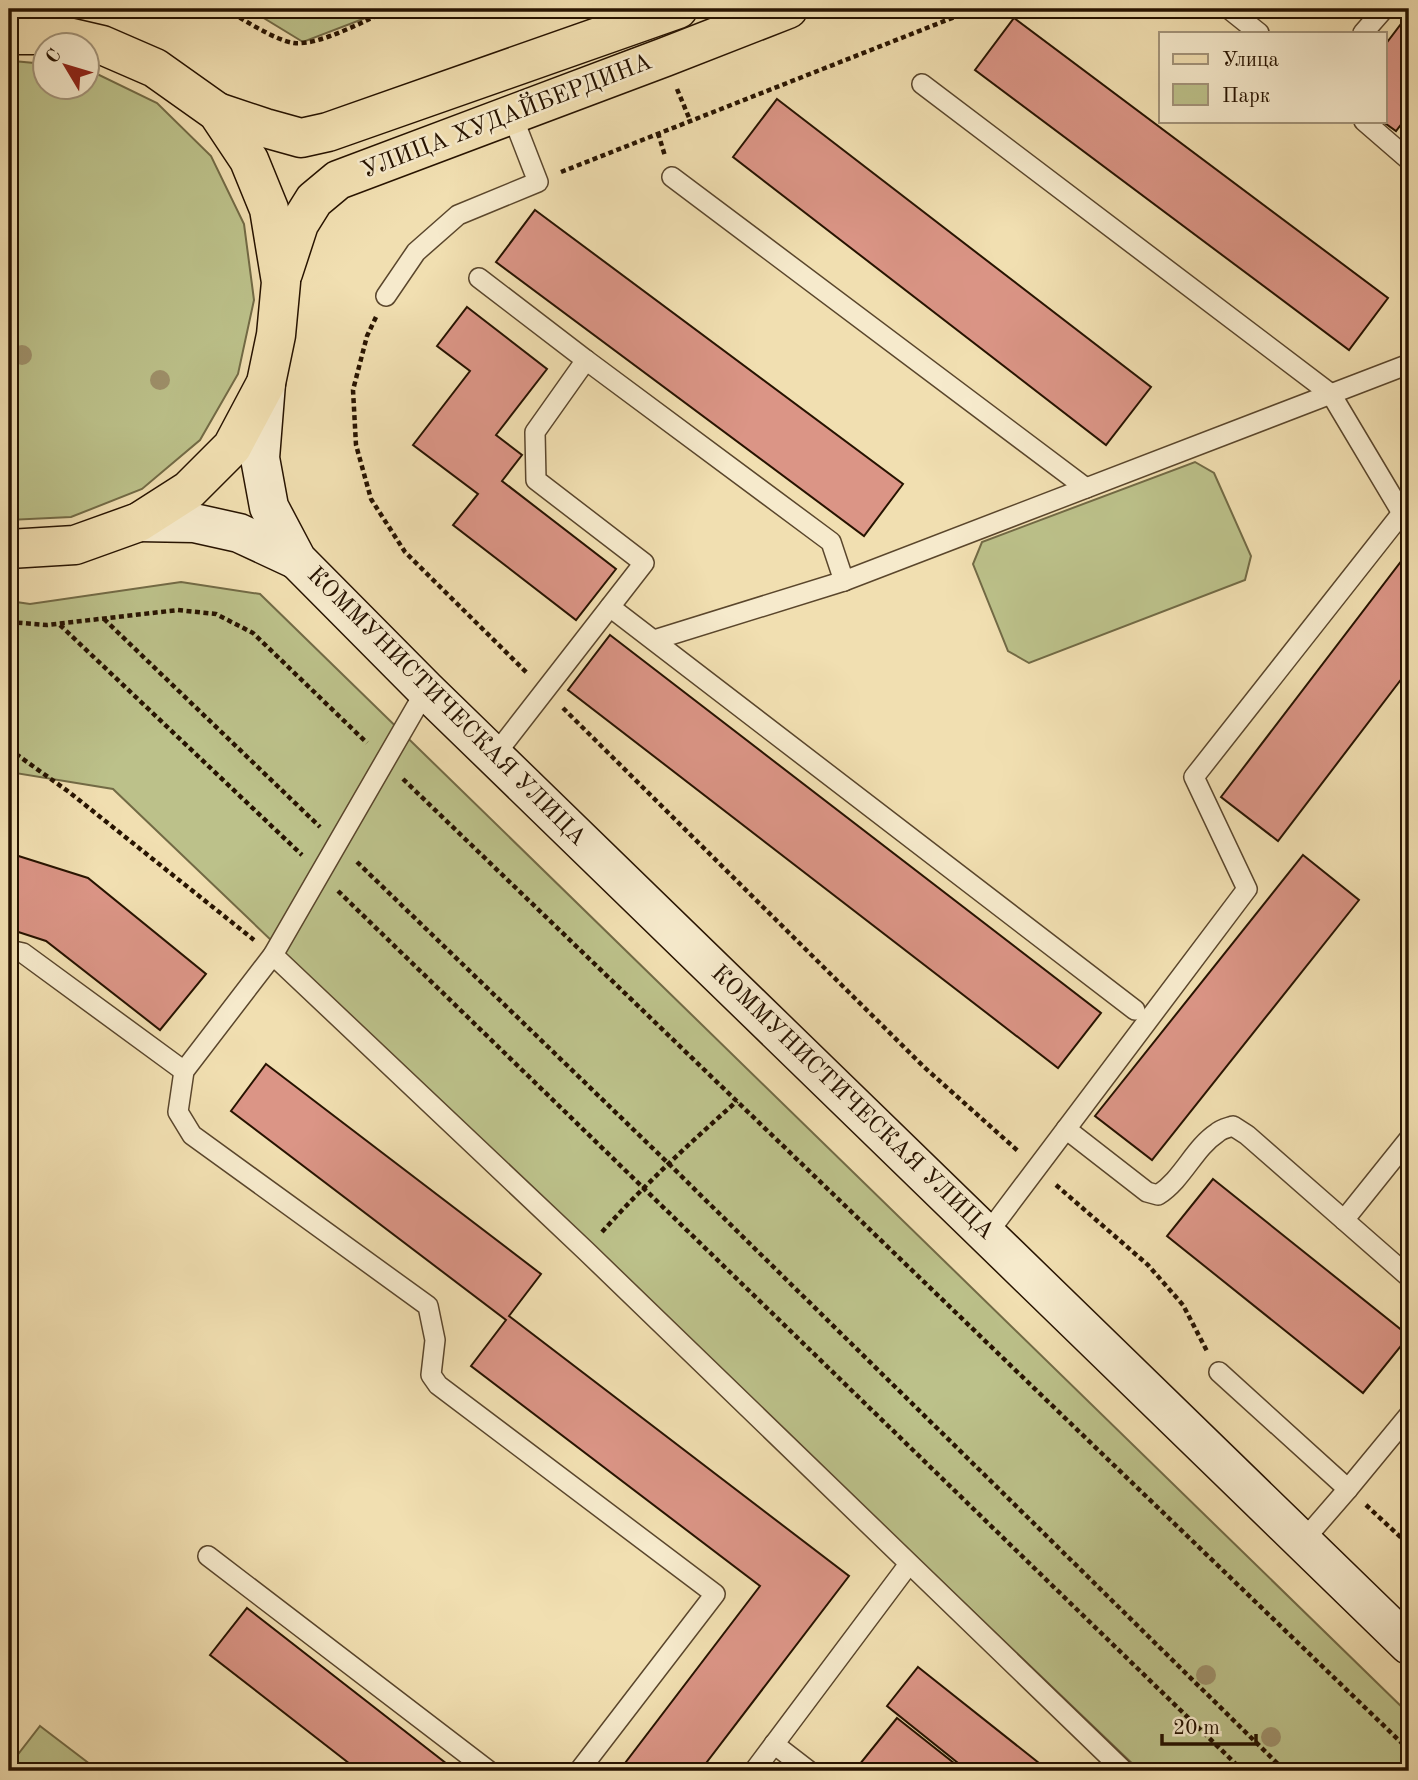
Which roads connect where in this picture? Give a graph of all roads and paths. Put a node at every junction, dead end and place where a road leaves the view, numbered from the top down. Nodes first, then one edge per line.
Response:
1 (225, 9) edge
2 (392, 9) edge
3 (678, 9) edge
4 (788, 9) edge
5 (975, 9) edge
6 (1228, 9) edge
7 (1384, 9) edge
8 (1258, 32) edge
9 (1364, 32) edge
10 (9, 35) edge
11 (675, 82) dead end
12 (922, 84) dead end
13 (217, 112) junction
14 (512, 115) junction
15 (690, 120) junction
16 (1365, 122) edge
17 (1409, 160) edge
18 (672, 177) dead end
19 (538, 182) junction
20 (479, 278) dead end
21 (281, 282) junction
22 (386, 296) joint
23 (586, 360) junction
24 (1409, 364) edge
25 (266, 383) junction
26 (1332, 394) junction
27 (1086, 488) junction
28 (1406, 514) edge
29 (139, 522) junction
30 (9, 549) edge
31 (296, 560) junction
32 (844, 581) junction
33 (610, 607) junction
34 (104, 619) junction
35 (9, 622) edge
36 (59, 624) junction
37 (654, 640) junction
38 (426, 690) junction
39 (545, 691) junction
40 (9, 749) edge
41 (494, 756) junction
42 (385, 762) junction
43 (337, 843) junction
44 (320, 873) junction
45 (9, 950) edge
46 (273, 955) junction
47 (1135, 1010) dead end
48 (184, 1071) junction
49 (737, 1101) junction
50 (1066, 1129) junction
51 (1409, 1139) edge
52 (668, 1164) junction
53 (1037, 1168) junction
54 (643, 1188) junction
55 (1344, 1220) junction
56 (986, 1234) junction
57 (586, 1251) junction
58 (1409, 1277) edge
59 (1219, 1372) joint
60 (1409, 1415) edge
61 (1348, 1489) junction
62 (1301, 1542) junction
63 (1409, 1545) edge
64 (208, 1556) dead end
65 (909, 1564) junction
66 (1409, 1645) edge
67 (774, 1744) junction
68 (1409, 1750) edge
69 (489, 1771) edge
70 (579, 1771) edge
71 (754, 1771) edge
72 (808, 1771) edge
73 (1124, 1771) edge
74 (1242, 1771) edge
75 (1285, 1771) edge

1 - 2 path
3 - 13 main road, УЛИЦА ХУДАЙБЕРДИНА
4 - 14 main road, УЛИЦА ХУДАЙБЕРДИНА
5 - 15 path
6 - 8 lane
7 - 9 lane
10 - 13 main road
11 - 15 path
12 - 26 lane
13 - 21 main road
14 - 19 lane
14 - 21 main road, УЛИЦА ХУДАЙБЕРДИНА
15 - 19 path
16 - 17 lane
18 - 27 lane
19 - 22 lane
20 - 23 lane
21 - 25 main road
22 - 39 path
23 - 32 lane
23 - 33 lane
24 - 26 lane
25 - 29 main road
25 - 31 main road, КОММУНИСТИЧЕСКАЯ УЛИЦА
26 - 27 lane
26 - 28 lane
27 - 32 lane
28 - 50 lane
29 - 30 main road
29 - 31 main road, КОММУНИСТИЧЕСКАЯ УЛИЦА
31 - 38 main road, КОММУНИСТИЧЕСКАЯ УЛИЦА
32 - 37 lane
33 - 37 lane
33 - 39 lane
34 - 36 path
34 - 42 path
34 - 43 path
35 - 36 path
36 - 44 path
37 - 47 lane
38 - 41 main road, КОММУНИСТИЧЕСКАЯ УЛИЦА
38 - 42 lane
39 - 41 lane
39 - 53 path
40 - 46 path
41 - 56 main road, КОММУНИСТИЧЕСКАЯ УЛИЦА
42 - 43 lane
42 - 49 path
43 - 44 lane
43 - 52 path
44 - 46 lane
44 - 54 path
45 - 48 lane
46 - 48 lane
46 - 57 lane
48 - 70 lane
49 - 52 path
49 - 68 path
50 - 53 lane
50 - 55 lane
51 - 55 lane
52 - 54 path
52 - 75 path
53 - 56 lane
53 - 59 path
54 - 57 path
54 - 74 path
55 - 58 lane
56 - 62 main road, КОММУНИСТИЧЕСКАЯ УЛИЦА
57 - 65 lane
59 - 61 lane
60 - 61 lane
61 - 62 lane
61 - 63 path
62 - 66 main road, КОММУНИСТИЧЕСКАЯ УЛИЦА
64 - 69 lane
65 - 67 lane
65 - 73 lane
67 - 71 lane
67 - 72 lane

